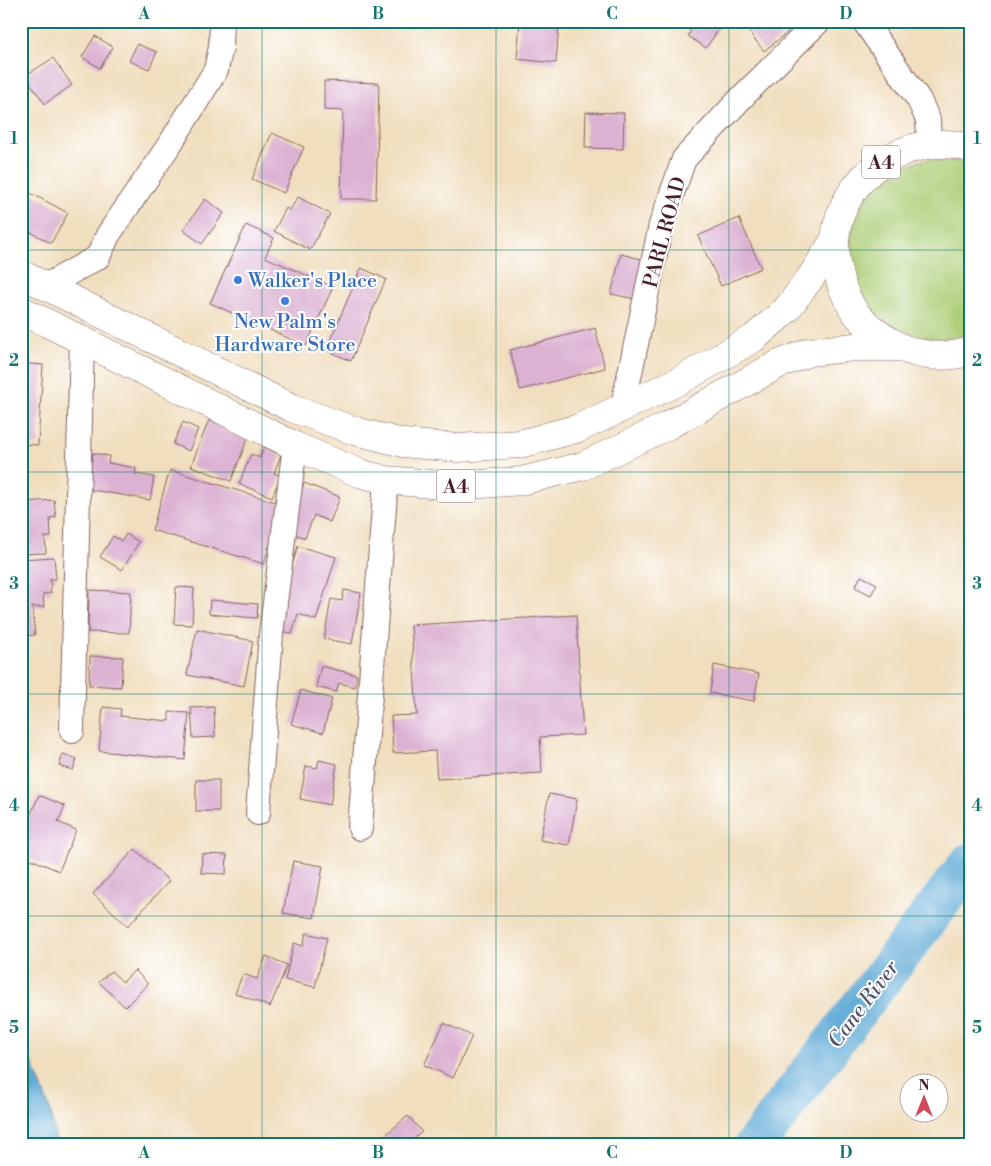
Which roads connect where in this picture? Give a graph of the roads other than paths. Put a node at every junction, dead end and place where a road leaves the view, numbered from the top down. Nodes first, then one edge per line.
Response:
1 (222, 21) edge
2 (819, 21) edge
3 (864, 21) edge
4 (928, 144) junction
5 (970, 148) edge
6 (835, 240) junction
7 (21, 274) edge
8 (46, 286) junction
9 (21, 310) edge
10 (82, 340) junction
11 (899, 347) junction
12 (970, 351) edge
13 (623, 406) junction
14 (295, 446) junction
15 (386, 480) junction
16 (72, 730) dead end
17 (258, 813) dead end
18 (360, 828) dead end

1 - 8 street
2 - 13 street, PARL ROAD
3 - 4 street
4 - 5 highway, A4
4 - 6 highway, A4
6 - 11 highway, A4
6 - 13 highway, A4
7 - 8 highway, A4
8 - 13 highway, A4
9 - 10 highway, A4
10 - 14 highway, A4
10 - 16 street
11 - 12 highway, A4
11 - 15 highway, A4
14 - 15 highway, A4
14 - 17 street
15 - 18 street

